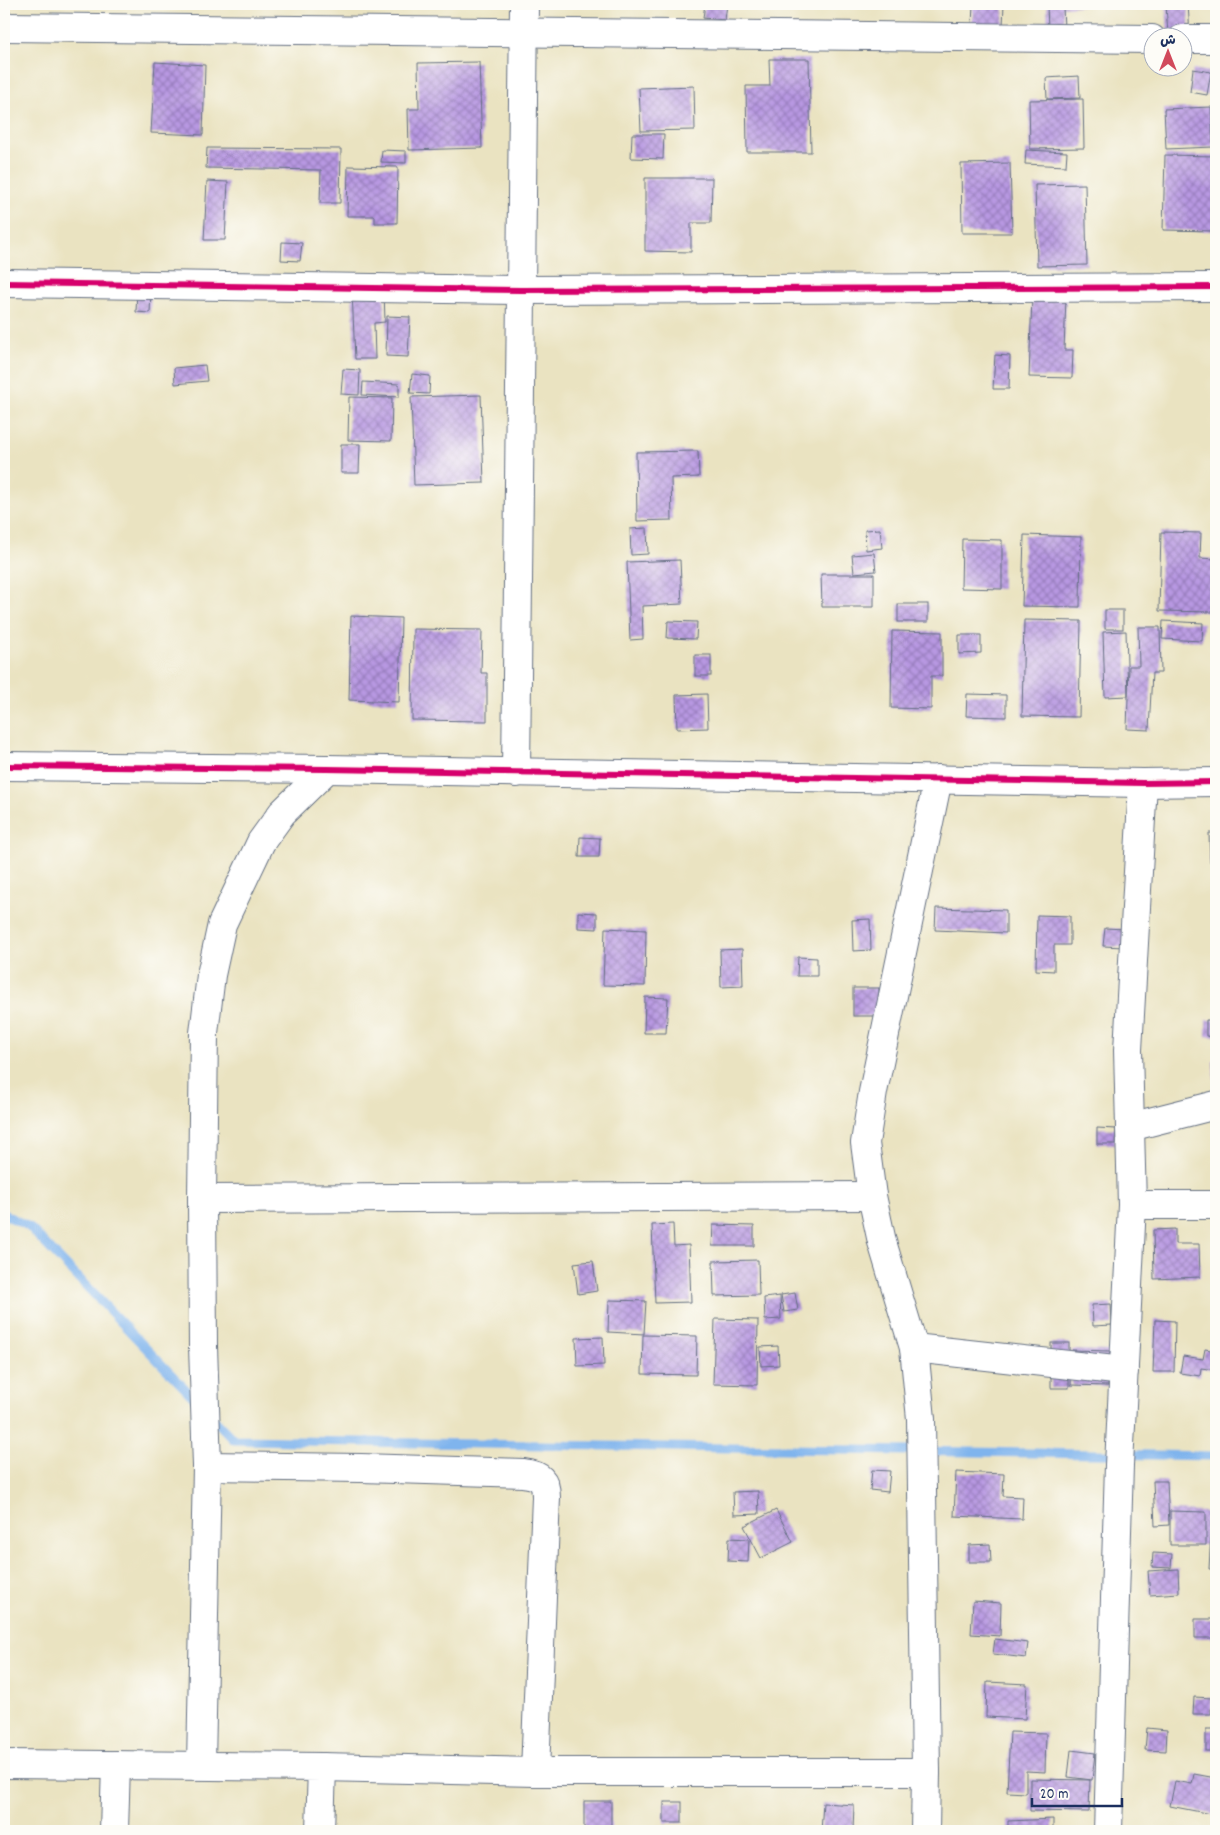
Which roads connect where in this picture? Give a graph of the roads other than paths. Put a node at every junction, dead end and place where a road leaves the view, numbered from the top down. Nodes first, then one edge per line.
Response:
1 (524, 4) edge
2 (4, 27) edge
3 (524, 33) junction
4 (1142, 38) edge
5 (1192, 39) edge
6 (1216, 39) edge
7 (4, 283) edge
8 (1216, 287) edge
9 (521, 290) junction
10 (4, 766) edge
11 (327, 769) junction
12 (516, 773) junction
13 (938, 779) junction
14 (1216, 782) edge
15 (1143, 783) junction
16 (1216, 1105) edge
17 (1130, 1128) junction
18 (872, 1196) junction
19 (202, 1199) junction
20 (1132, 1205) junction
21 (1216, 1205) edge
22 (914, 1348) junction
23 (1124, 1371) junction
24 (207, 1466) junction
25 (4, 1764) edge
26 (116, 1765) junction
27 (201, 1766) junction
28 (322, 1767) junction
29 (535, 1772) junction
30 (926, 1772) junction
31 (114, 1831) edge
32 (320, 1831) edge
33 (926, 1831) edge
34 (1108, 1831) edge

1 - 3 street
2 - 3 street
3 - 4 street
3 - 9 street
5 - 6 street
7 - 9 street
8 - 9 street
9 - 12 street
10 - 11 street
11 - 12 street
11 - 19 street
12 - 13 street
13 - 15 street
13 - 18 street
14 - 15 street
15 - 17 street
16 - 17 street
17 - 20 street
18 - 19 street
18 - 22 street
19 - 24 street
20 - 21 street
20 - 23 street
22 - 23 street
22 - 30 street
23 - 34 street
24 - 27 street
24 - 29 street
25 - 26 street
26 - 27 street
26 - 31 street
27 - 28 street
28 - 29 street
28 - 32 street
29 - 30 street
30 - 33 street

